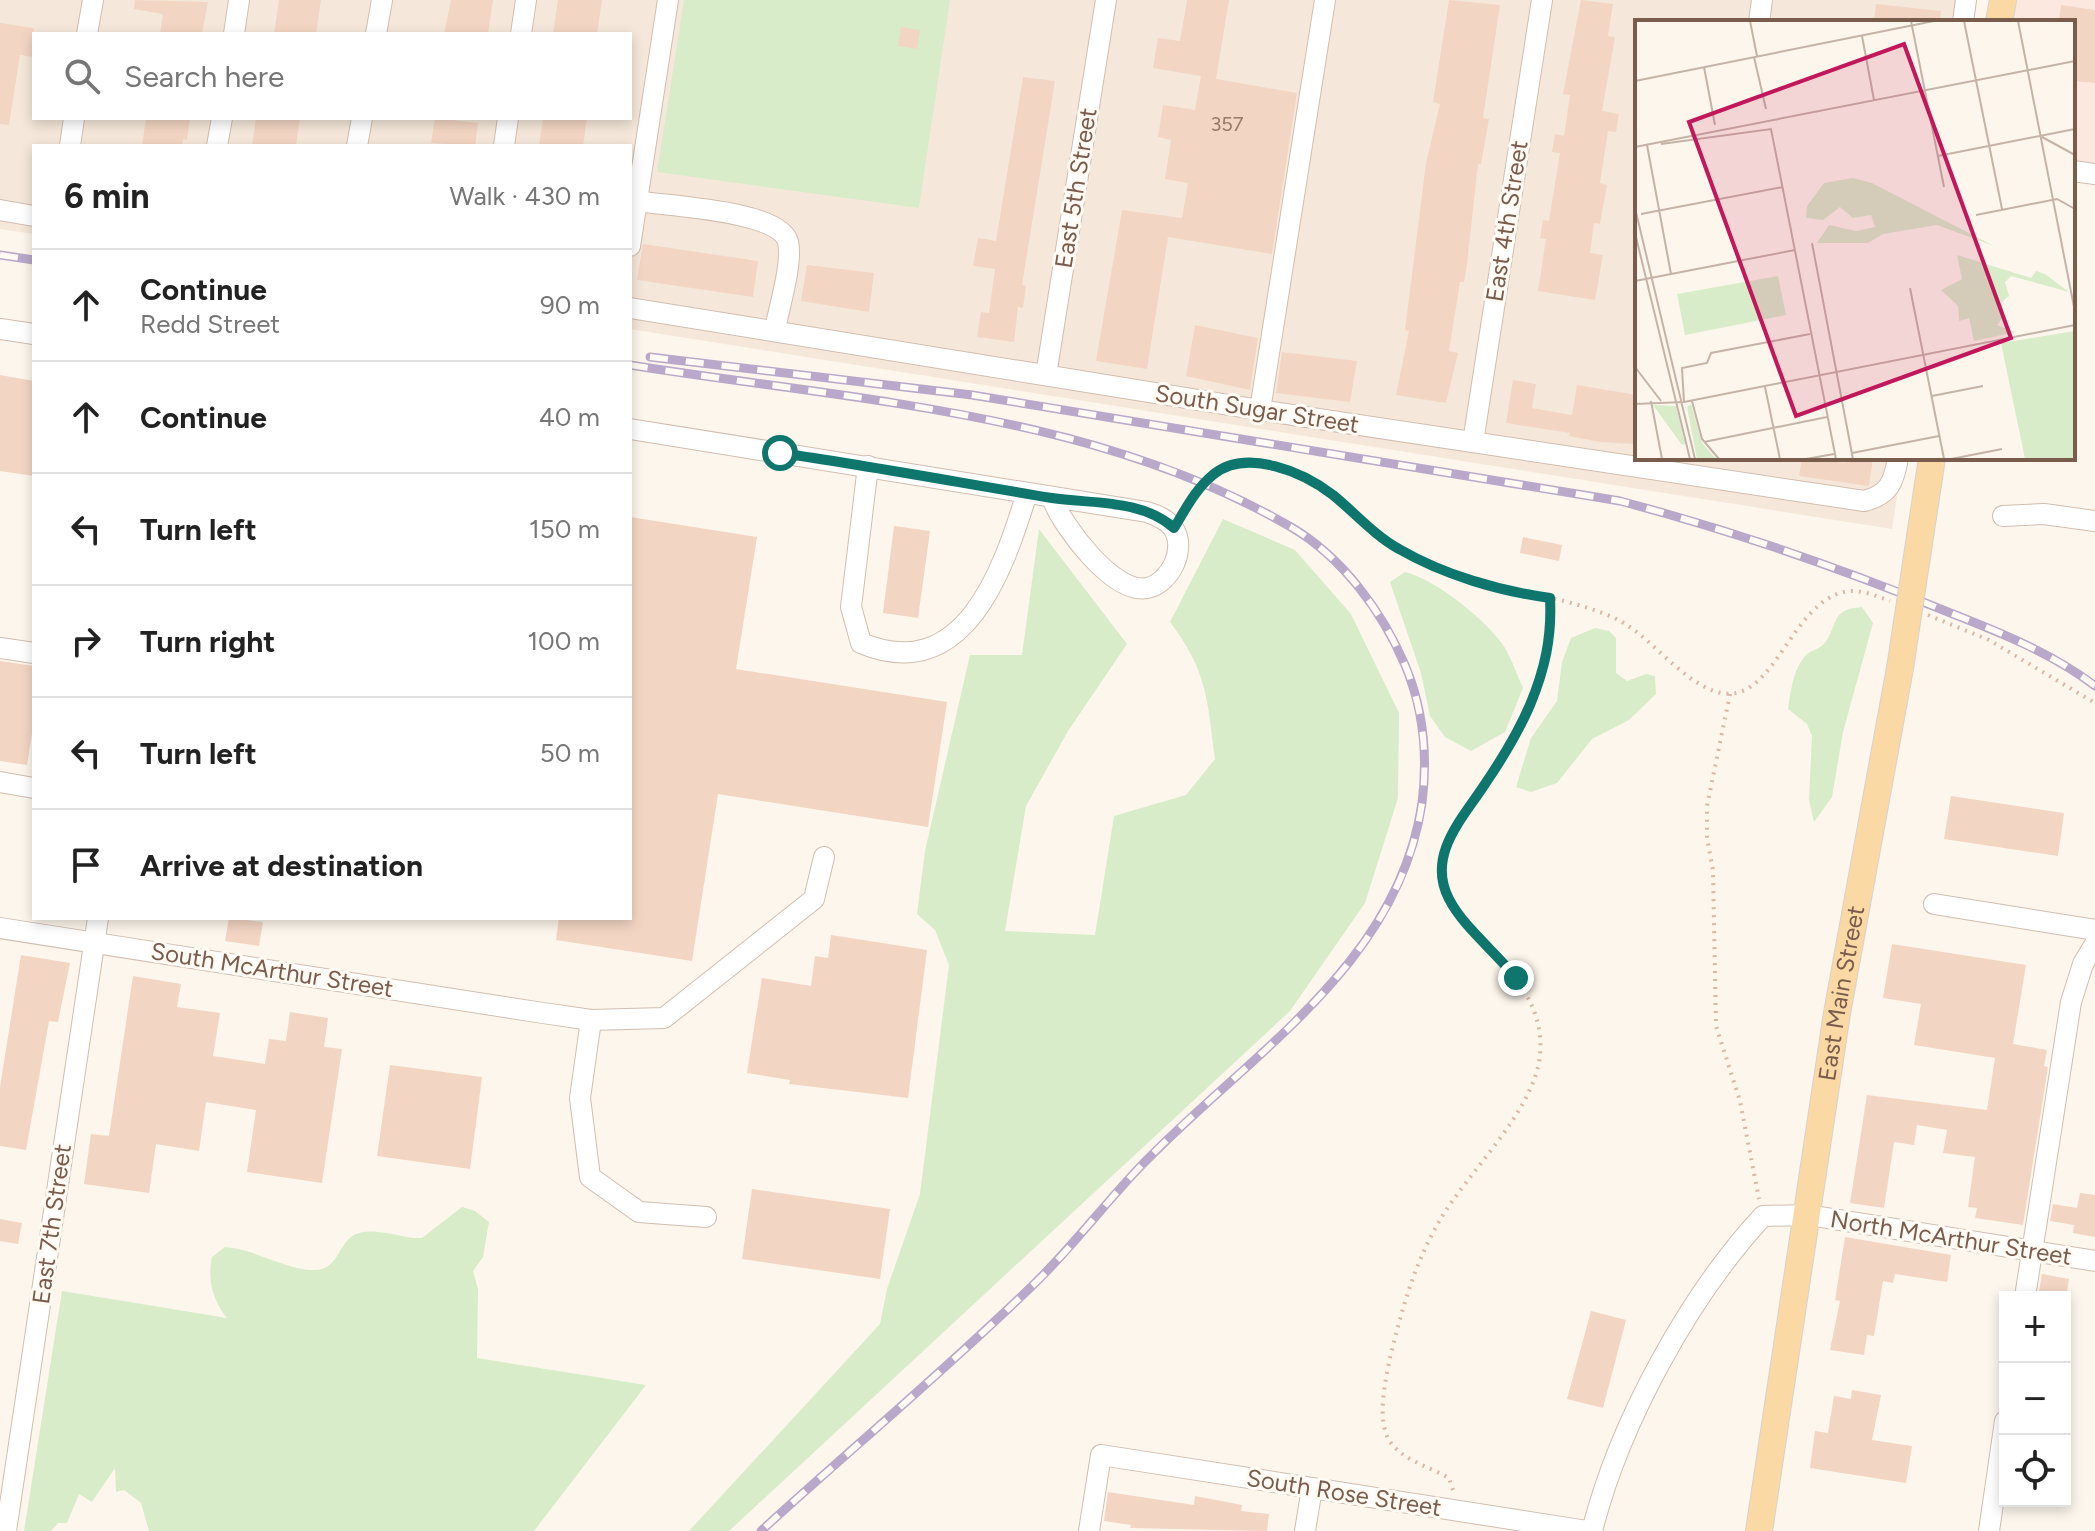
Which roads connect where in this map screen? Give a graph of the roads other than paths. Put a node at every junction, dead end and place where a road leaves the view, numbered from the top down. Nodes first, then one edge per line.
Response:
1 (93, 0) edge
2 (239, 0) edge
3 (382, 0) edge
4 (526, 0) edge
5 (668, 0) edge
6 (1106, 0) edge
7 (1325, 0) edge
8 (1542, 0) edge
9 (1762, 0) edge
10 (1966, 0) edge
11 (2003, 0) edge
12 (1759, 20) edge
13 (1963, 20) edge
14 (1999, 20) edge
15 (87, 32) edge
16 (234, 32) edge
17 (376, 32) edge
18 (521, 32) edge
19 (74, 120) edge
20 (222, 120) edge
21 (362, 120) edge
22 (508, 120) edge
23 (70, 144) edge
24 (217, 144) edge
25 (357, 144) edge
26 (504, 144) edge
27 (2075, 171) edge
28 (2095, 174) edge
29 (636, 201) junction
30 (0, 210) edge
31 (32, 216) edge
32 (632, 231) edge
33 (632, 308) edge
34 (0, 329) edge
35 (775, 329) junction
36 (32, 334) edge
37 (1046, 375) junction
38 (1260, 410) junction
39 (632, 429) edge
40 (1473, 442) junction
41 (1898, 460) edge
42 (1932, 460) edge
43 (868, 466) junction
44 (1688, 466) edge
45 (1027, 493) junction
46 (1052, 498) junction
47 (2003, 516) dead end
48 (2095, 521) edge
49 (0, 648) edge
50 (32, 653) edge
51 (0, 782) edge
52 (32, 788) edge
53 (824, 857) dead end
54 (1934, 904) dead end
55 (98, 920) edge
56 (0, 928) edge
57 (2095, 930) edge
58 (94, 942) junction
59 (2095, 944) edge
60 (591, 1020) junction
61 (1808, 1215) junction
62 (706, 1217) dead end
63 (2032, 1249) junction
64 (2095, 1261) edge
65 (2026, 1291) edge
66 (2003, 1435) edge
67 (1312, 1488) junction
68 (1525, 1526) edge
69 (6, 1531) edge
70 (1089, 1531) edge
71 (1305, 1531) edge
72 (1590, 1531) edge
73 (1759, 1531) edge
74 (1989, 1531) edge

1 - 15 street
2 - 16 street
3 - 17 street
4 - 18 street
5 - 29 street
6 - 37 street, East 5th Street
7 - 38 street
8 - 40 street, East 4th Street
9 - 12 street
10 - 13 street
11 - 14 main road
19 - 23 street
20 - 24 street
21 - 25 street
22 - 26 street
27 - 28 street
29 - 32 street
29 - 35 street
30 - 31 street
33 - 35 street, South Sugar Street
34 - 36 street
35 - 37 street, South Sugar Street
37 - 38 street, South Sugar Street
38 - 40 street, South Sugar Street
39 - 43 street
40 - 44 street, South Sugar Street
41 - 44 street, South Sugar Street
42 - 61 main road, East Main Street, bridge
43 - 45 street
43 - 45 street
45 - 46 street
46 - 46 street
47 - 48 street
49 - 50 street
51 - 52 street
53 - 60 street, South McArthur Street
54 - 57 street
55 - 58 street, East 7th Street
56 - 58 street, South McArthur Street
58 - 60 street, South McArthur Street
58 - 69 street, East 7th Street
59 - 63 street
60 - 62 street
61 - 63 street, North McArthur Street
61 - 72 street, North McArthur Street
61 - 73 main road, East Main Street
63 - 64 street, North McArthur Street
63 - 65 street
66 - 74 street
67 - 68 street, South Rose Street
67 - 70 street, South Rose Street
67 - 71 street
68 - 72 street, South Rose Street

